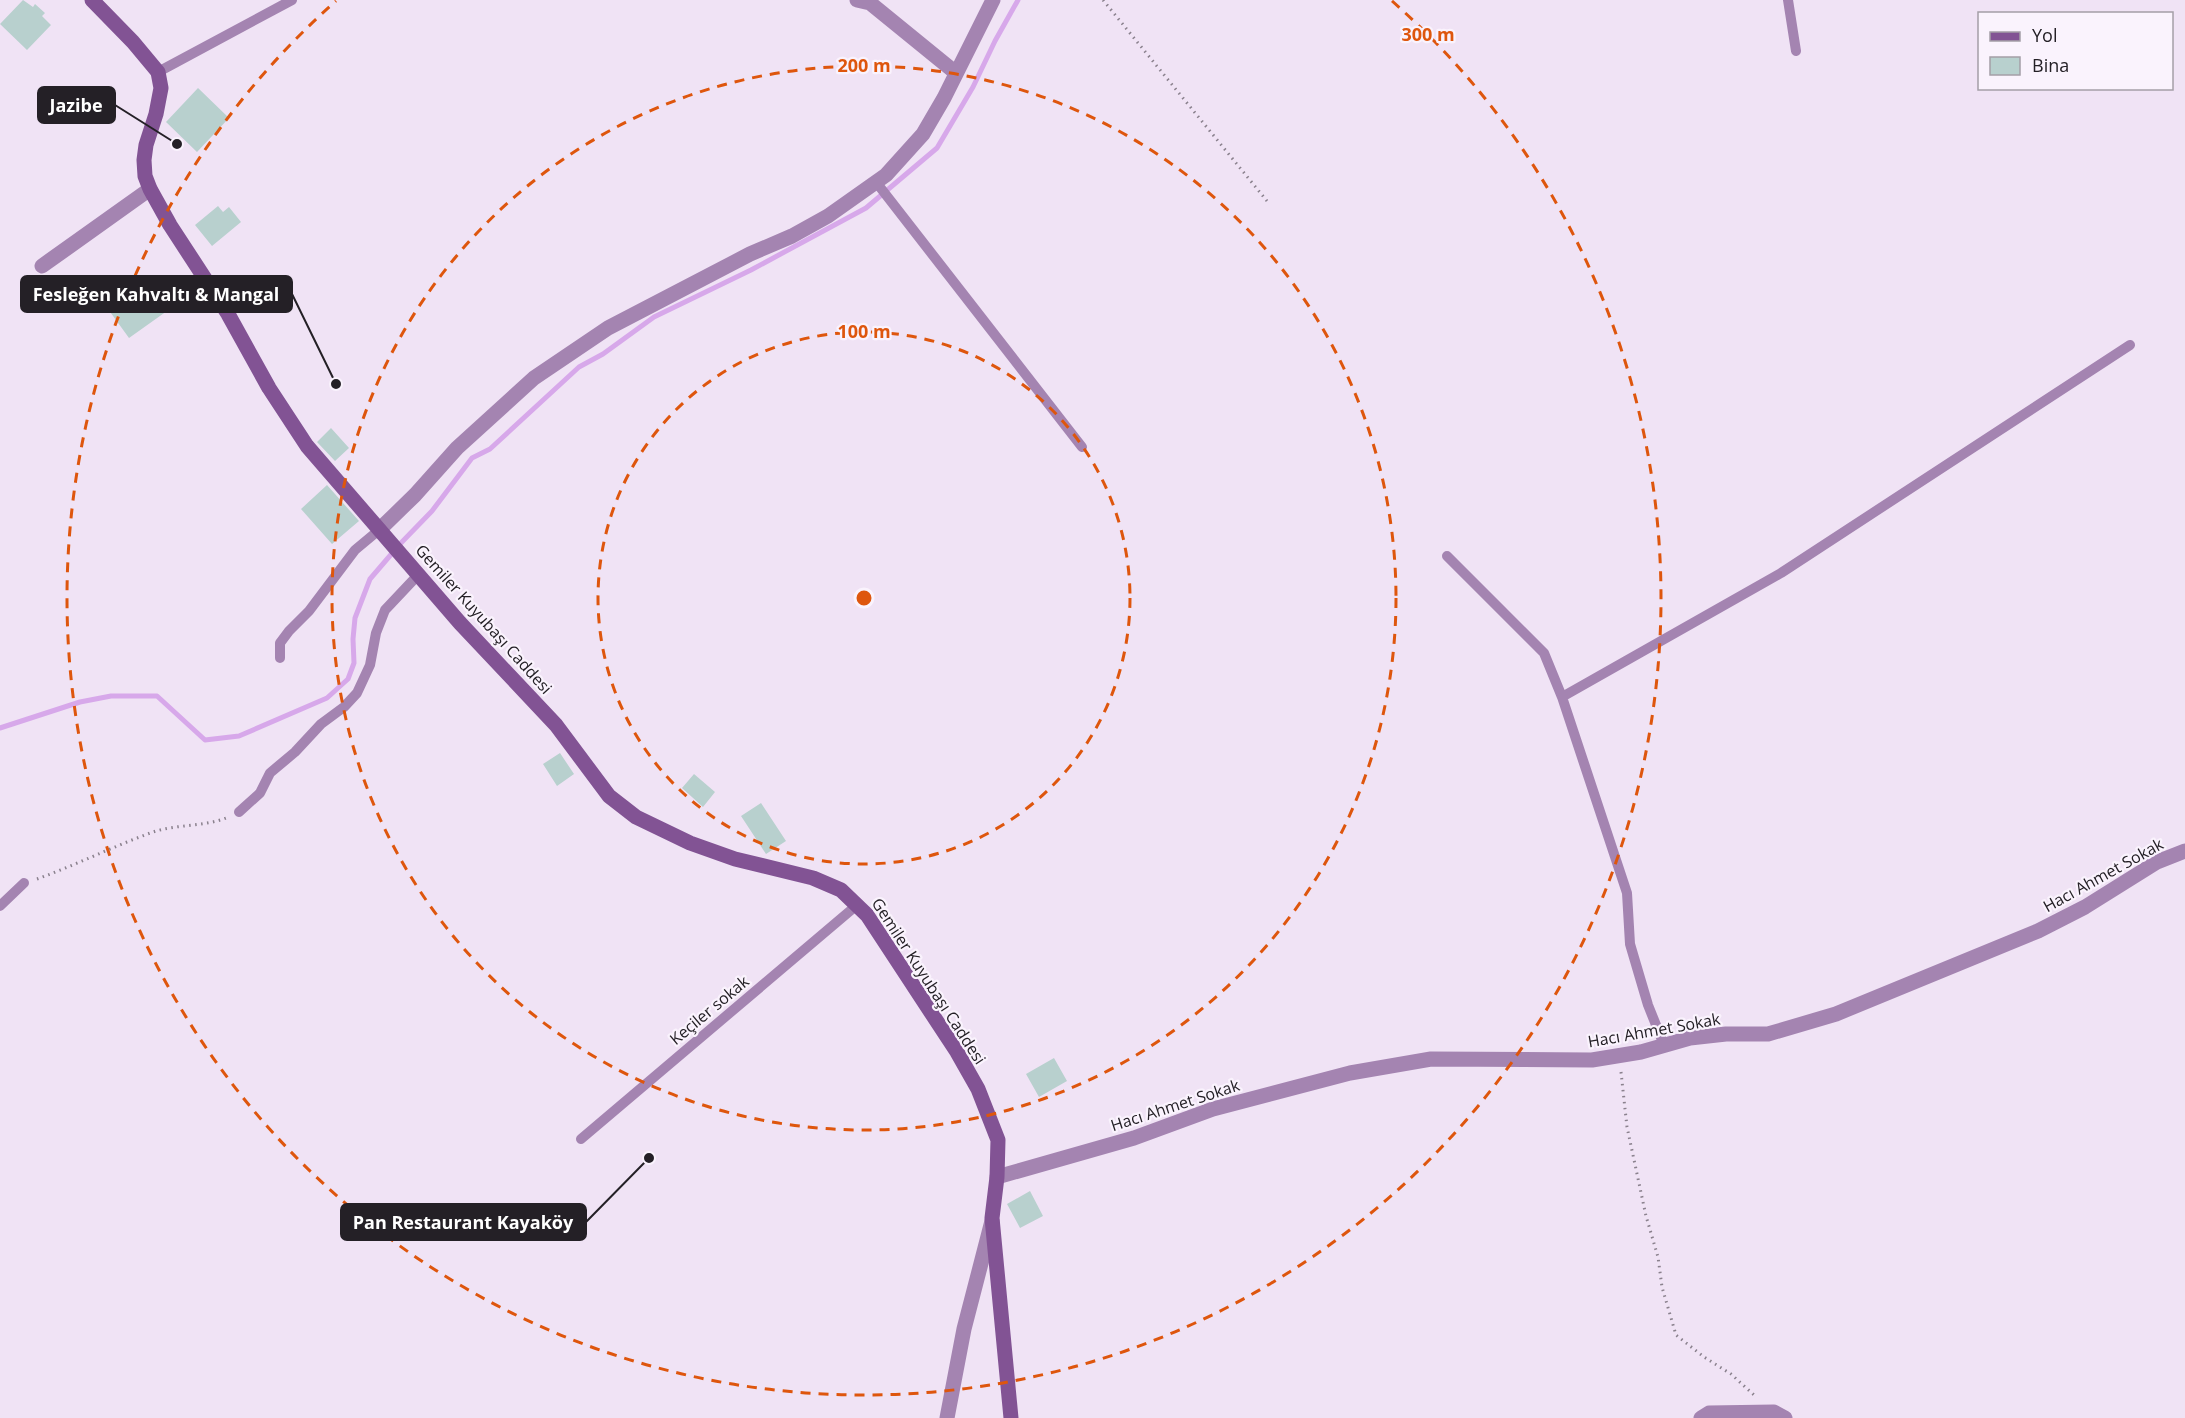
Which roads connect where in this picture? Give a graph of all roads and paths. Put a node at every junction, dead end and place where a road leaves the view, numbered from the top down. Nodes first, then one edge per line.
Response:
1 (92, 0) edge
2 (292, 0) edge
3 (856, 0) edge
4 (993, 0) edge
5 (1103, 0) edge
6 (1788, 0) edge
7 (1796, 51) dead end
8 (158, 72) junction
9 (956, 73) junction
10 (877, 182) junction
11 (150, 189) junction
12 (1267, 201) dead end
13 (42, 266) dead end
14 (2130, 345) dead end
15 (1083, 447) dead end
16 (381, 532) junction
17 (1447, 556) dead end
18 (418, 575) junction
19 (280, 658) dead end
20 (1562, 697) junction
21 (239, 812) joint
22 (2185, 851) edge
23 (24, 883) joint
24 (857, 904) junction
25 (0, 906) edge
26 (1664, 1045) junction
27 (1619, 1056) junction
28 (580, 1139) dead end
29 (997, 1177) junction
30 (992, 1218) junction
31 (1779, 1415) edge
32 (947, 1418) edge
33 (1011, 1418) edge
34 (1701, 1418) edge

1 - 8 street
2 - 8 lane
3 - 9 street
4 - 9 street
5 - 12 path
6 - 7 lane
8 - 11 street, Gemiler Kuyubaşı Caddesi
9 - 10 street
10 - 15 lane
10 - 16 street
11 - 13 street
11 - 16 street, Gemiler Kuyubaşı Caddesi
14 - 20 lane
16 - 18 street, Gemiler Kuyubaşı Caddesi
16 - 19 lane
17 - 20 lane
18 - 21 lane
18 - 24 street, Gemiler Kuyubaşı Caddesi
20 - 26 lane
21 - 23 path
22 - 26 street, Hacı Ahmet Sokak
23 - 25 lane
24 - 28 lane, Keçiler sokak
24 - 29 street, Gemiler Kuyubaşı Caddesi
26 - 27 street, Hacı Ahmet Sokak
27 - 29 street, Hacı Ahmet Sokak
27 - 31 path
29 - 30 street
30 - 32 street
30 - 33 street
31 - 34 street

